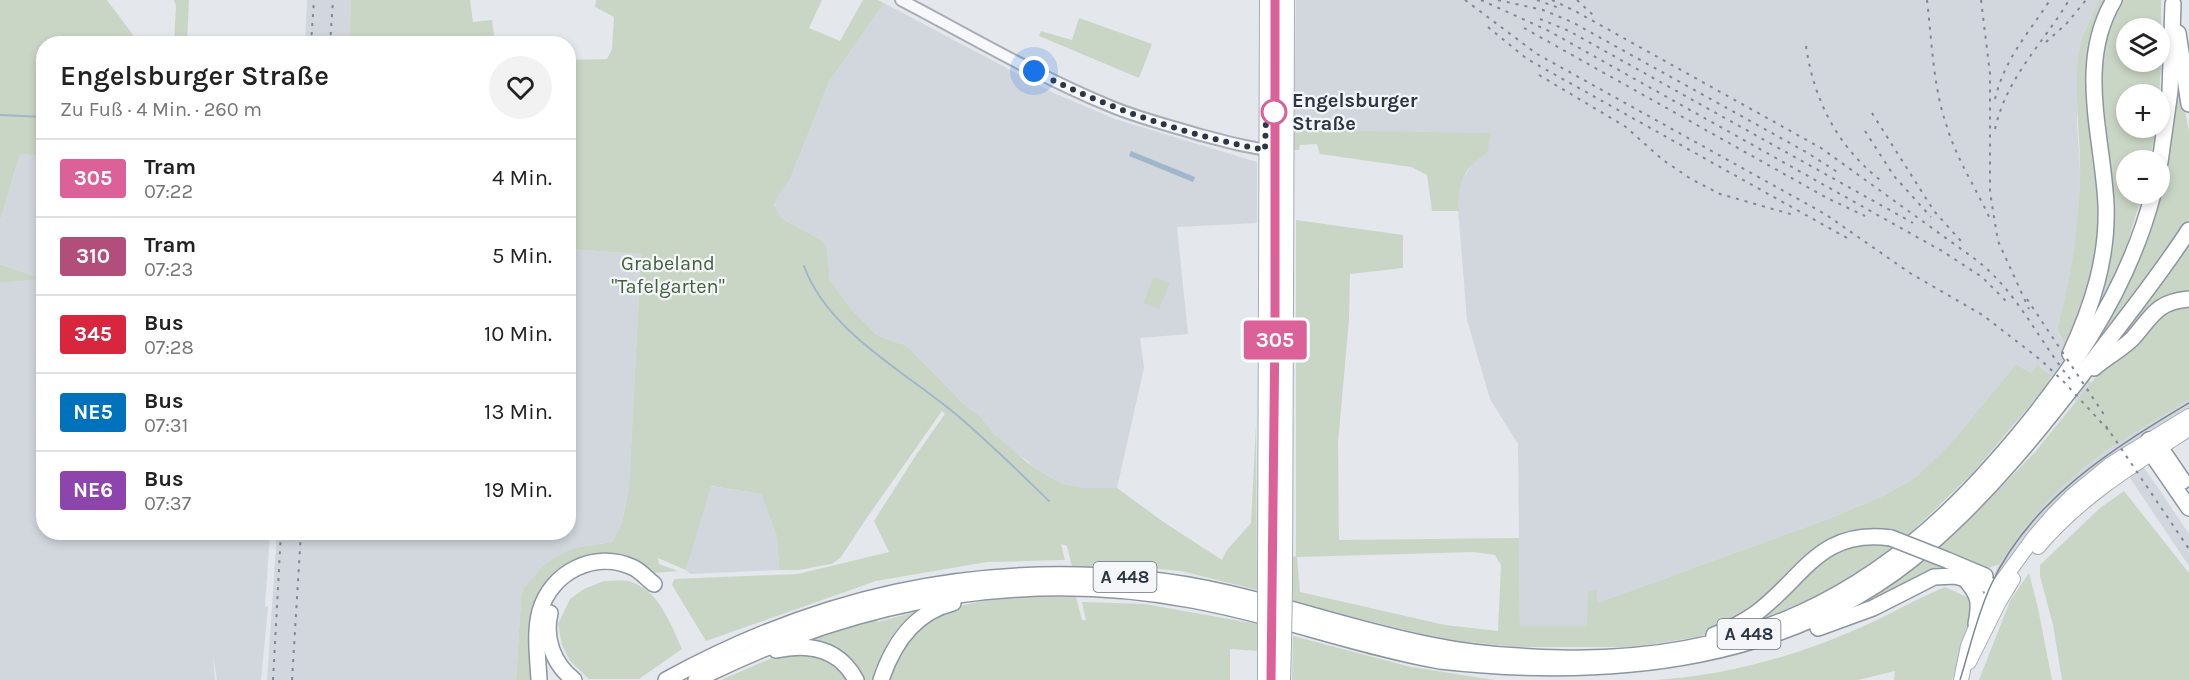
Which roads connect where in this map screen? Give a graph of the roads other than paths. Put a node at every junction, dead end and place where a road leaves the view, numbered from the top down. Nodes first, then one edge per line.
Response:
1 (901, 0) edge
2 (1267, 0) edge
3 (1287, 0) edge
4 (2114, 0) edge
5 (2173, 2) edge
6 (2189, 104) edge
7 (1265, 150) junction
8 (2162, 150) edge
9 (1287, 152) junction
10 (2149, 204) edge
11 (2189, 230) edge
12 (2189, 299) edge
13 (2074, 386) junction
14 (2189, 416) edge
15 (2189, 429) edge
16 (2153, 447) junction
17 (2007, 449) junction
18 (2189, 491) edge
19 (2189, 508) edge
20 (1965, 579) junction
21 (2001, 586) junction
22 (1032, 589) junction
23 (1976, 624) junction
24 (1791, 632) junction
25 (1596, 658) junction
26 (735, 660) junction
27 (701, 661) junction
28 (1963, 674) edge
29 (539, 680) edge
30 (573, 680) edge
31 (657, 680) edge
32 (666, 680) edge
33 (696, 680) edge
34 (856, 680) edge
35 (881, 680) edge
36 (1265, 680) edge
37 (1283, 680) edge

1 - 7 street
2 - 7 main road
3 - 9 main road
4 - 17 highway
5 - 6 highway
5 - 8 highway
7 - 9 street
7 - 36 main road, bridge
9 - 37 main road, bridge
10 - 17 highway, A 448
11 - 13 highway
12 - 13 highway
13 - 24 highway, A 448
14 - 16 main road
15 - 16 main road
16 - 18 highway
16 - 19 highway
16 - 21 main road
17 - 25 highway, A 448
20 - 21 highway
20 - 23 highway
20 - 24 highway
21 - 23 main road
21 - 25 highway, bridge
21 - 28 main road
22 - 24 highway, A 448
22 - 26 highway, A 448
22 - 35 highway
23 - 28 main road
25 - 27 highway, A 448
26 - 33 highway, A 448
26 - 34 highway
27 - 31 highway
27 - 32 highway, A 448
29 - 30 highway

